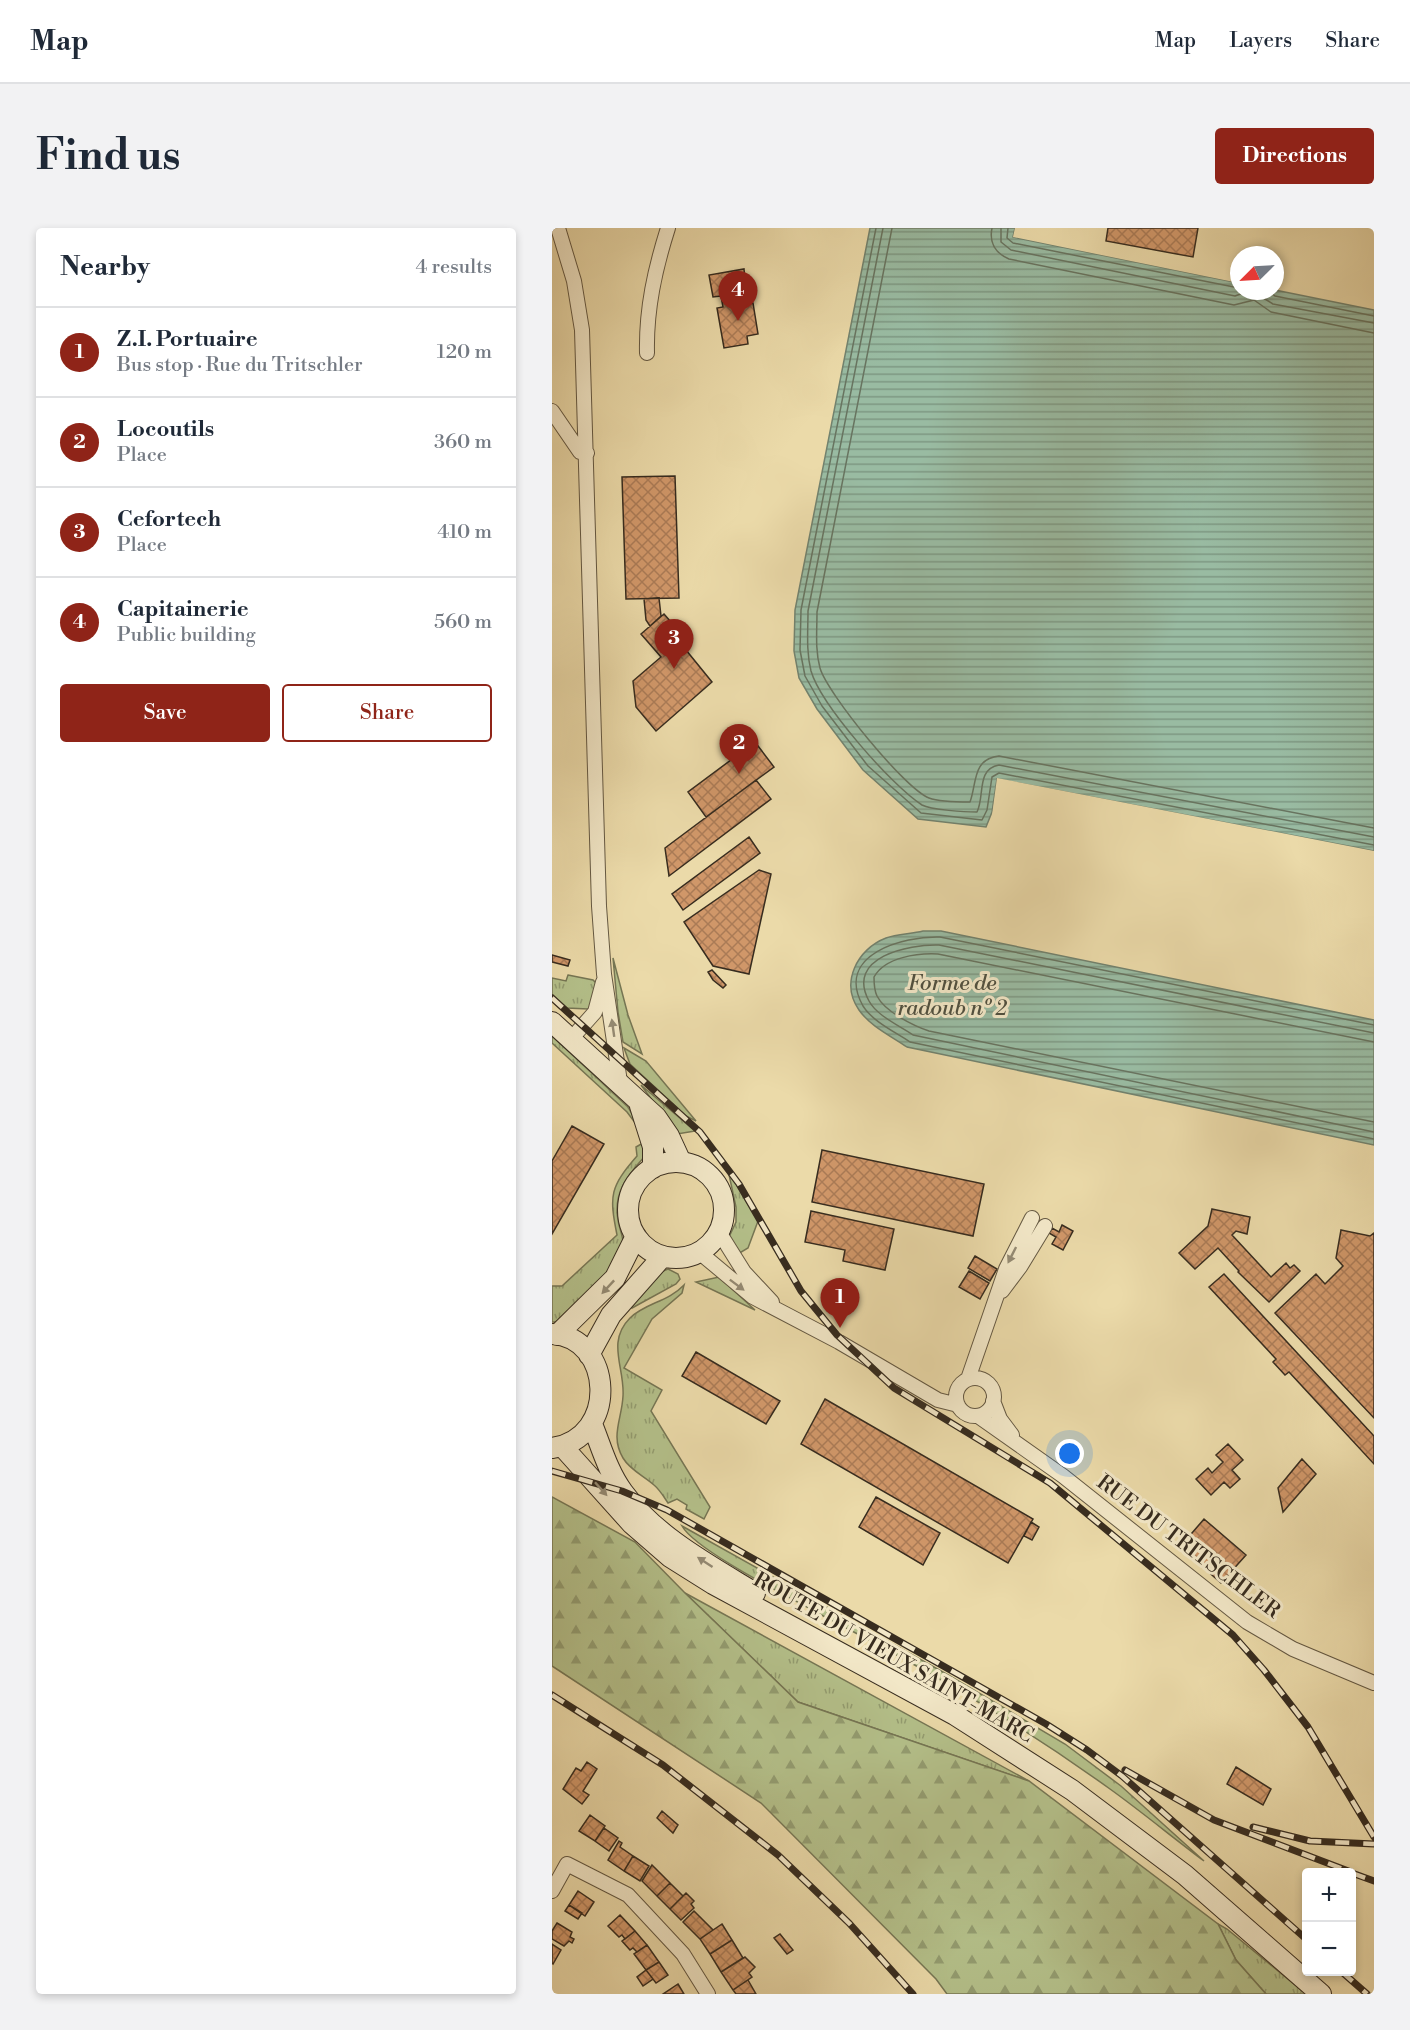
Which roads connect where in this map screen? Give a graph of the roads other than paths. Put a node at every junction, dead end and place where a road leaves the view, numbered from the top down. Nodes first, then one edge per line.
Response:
1 (558, 228) edge
2 (668, 228) edge
3 (646, 353) dead end
4 (552, 411) edge
5 (587, 453) junction
6 (604, 974) junction
7 (552, 1023) edge
8 (571, 1039) junction
9 (620, 1082) junction
10 (636, 1098) junction
11 (681, 1162) junction
12 (653, 1168) junction
13 (1032, 1218) dead end
14 (1045, 1226) dead end
15 (719, 1232) junction
16 (636, 1236) junction
17 (699, 1252) junction
18 (663, 1256) junction
19 (998, 1295) junction
20 (780, 1310) junction
21 (555, 1334) edge
22 (980, 1348) junction
23 (589, 1355) junction
24 (987, 1383) junction
25 (963, 1384) junction
26 (925, 1391) junction
27 (993, 1401) junction
28 (958, 1405) junction
29 (978, 1416) junction
30 (592, 1424) junction
31 (1019, 1444) junction
32 (557, 1447) edge
33 (1374, 1683) edge
34 (552, 1891) edge
35 (1302, 1966) edge
36 (1312, 1976) edge
37 (708, 1994) edge
38 (1321, 1994) edge
39 (1330, 1994) edge

1 - 5 street
2 - 3 street
4 - 5 street
5 - 6 street
6 - 8 street
9 -> 6 street
7 - 8 main road
8 - 9 main road
9 - 10 main road
10 - 11 main road
10 - 12 main road
11 - 12 main road
11 - 15 main road
12 - 16 main road
13 -> 19 street
14 - 19 street
15 - 17 main road
15 - 20 street
16 - 18 main road
16 -> 21 main road
17 - 18 main road
17 -> 20 street
18 - 23 main road
19 - 22 street
20 - 26 street
21 - 23 main road
22 - 24 street
22 - 25 street
23 - 30 main road
24 - 25 street
24 - 27 street
25 - 26 street
25 - 28 street
26 - 28 street
27 - 29 street
27 - 31 street, RUE DU TRITSCHLER
28 - 29 street
29 - 31 street, RUE DU TRITSCHLER
30 - 32 main road
35 -> 30 main road, ROUTE DU VIEUX SAINT-MARC
31 - 33 street, RUE DU TRITSCHLER
32 -> 38 main road, ROUTE DU VIEUX SAINT-MARC
34 - 37 street
36 - 39 main road, ROUTE DU VIEUX SAINT-MARC

